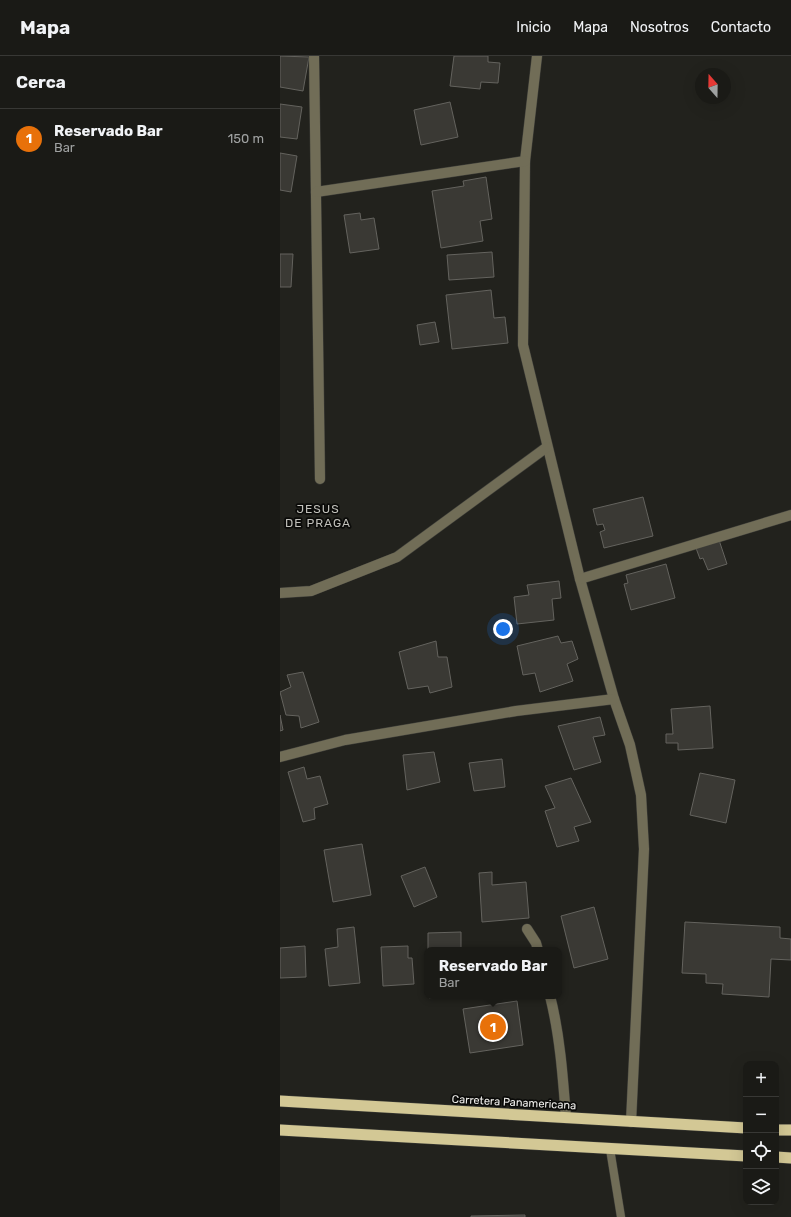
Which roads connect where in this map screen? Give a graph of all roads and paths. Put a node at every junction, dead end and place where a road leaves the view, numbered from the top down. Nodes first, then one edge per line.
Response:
1 (314, 56) edge
2 (537, 56) edge
3 (525, 162) junction
4 (316, 192) junction
5 (547, 447) junction
6 (320, 479) dead end
7 (791, 515) edge
8 (580, 579) junction
9 (280, 593) edge
10 (614, 699) junction
11 (280, 757) edge
12 (527, 929) dead end
13 (537, 947) edge
14 (551, 999) edge
15 (280, 1101) edge
16 (566, 1118) junction
17 (632, 1122) junction
18 (743, 1128) edge
19 (280, 1130) edge
20 (779, 1130) edge
21 (791, 1130) edge
22 (610, 1149) junction
23 (743, 1156) edge
24 (779, 1157) edge
25 (791, 1158) edge
26 (621, 1217) edge

1 - 4 street
2 - 3 street
3 - 4 street
3 - 5 street
4 - 6 street
5 - 8 street
5 - 9 street
7 - 8 street
8 - 10 street
10 - 11 street
10 - 17 street
12 - 13 street
14 - 16 street
15 - 16 highway, Carretera Panamericana
16 - 17 highway, Carretera Panamericana
17 - 18 highway, Carretera Panamericana
19 - 22 highway
20 - 21 highway
22 - 23 highway
22 - 26 lane
24 - 25 highway

